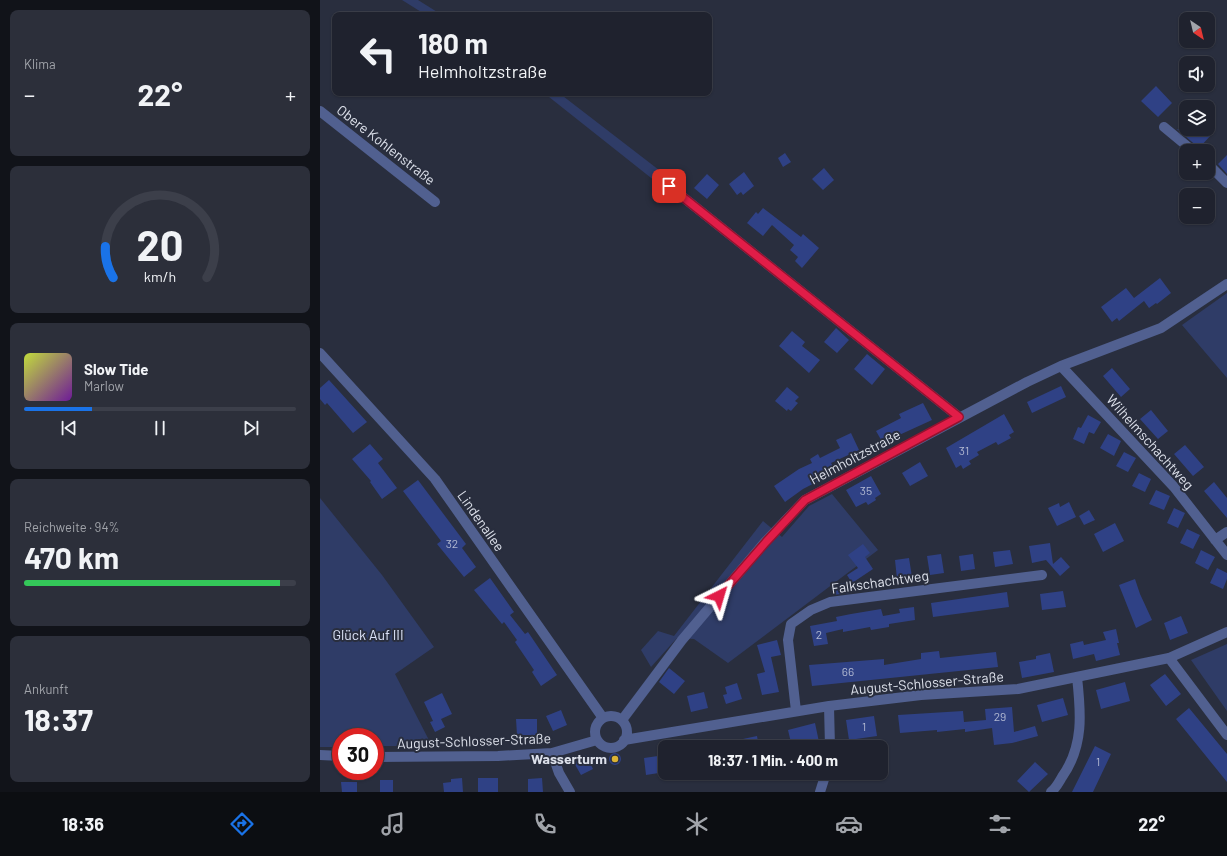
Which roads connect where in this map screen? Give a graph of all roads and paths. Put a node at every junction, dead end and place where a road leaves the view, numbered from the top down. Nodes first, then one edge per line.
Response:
1 (320, 111) edge
2 (1164, 127) dead end
3 (1185, 144) edge
4 (1215, 171) edge
5 (1227, 183) edge
6 (669, 186) dead end
7 (435, 202) dead end
8 (1227, 284) edge
9 (320, 353) edge
10 (1061, 366) junction
11 (959, 417) junction
12 (1227, 532) edge
13 (1216, 540) junction
14 (1227, 555) edge
15 (1042, 575) dead end
16 (1227, 632) edge
17 (1169, 658) junction
18 (1077, 677) junction
19 (829, 706) junction
20 (796, 711) junction
21 (603, 718) junction
22 (622, 720) junction
23 (1227, 735) edge
24 (597, 740) junction
25 (624, 740) junction
26 (830, 740) edge
27 (552, 753) junction
28 (320, 755) edge
29 (332, 756) edge
30 (384, 757) edge
31 (824, 780) edge
32 (570, 792) edge
33 (820, 792) edge
34 (1051, 792) edge

1 - 7 street, Obere Kohlenstraße
2 - 3 street
4 - 5 street
6 - 11 street
8 - 10 street, Helmholtzstraße
9 - 21 street, Lindenallee
10 - 11 street, Helmholtzstraße
10 - 13 street, Wilhelmschachtweg
11 - 22 street, Helmholtzstraße
12 - 13 street
13 - 14 street, Wilhelmschachtweg
15 - 20 street, Falkschachtweg
16 - 17 street, August-Schlosser-Straße
17 - 18 street, August-Schlosser-Straße
17 - 23 street
18 - 19 street, August-Schlosser-Straße
18 - 34 street
19 - 20 street, August-Schlosser-Straße
19 - 26 street
20 - 25 street, August-Schlosser-Straße
21 - 22 street
21 - 24 street
22 - 25 street
24 - 25 street
24 - 27 street, August-Schlosser-Straße
27 - 30 street, August-Schlosser-Straße
27 - 32 street
28 - 29 street
31 - 33 street

